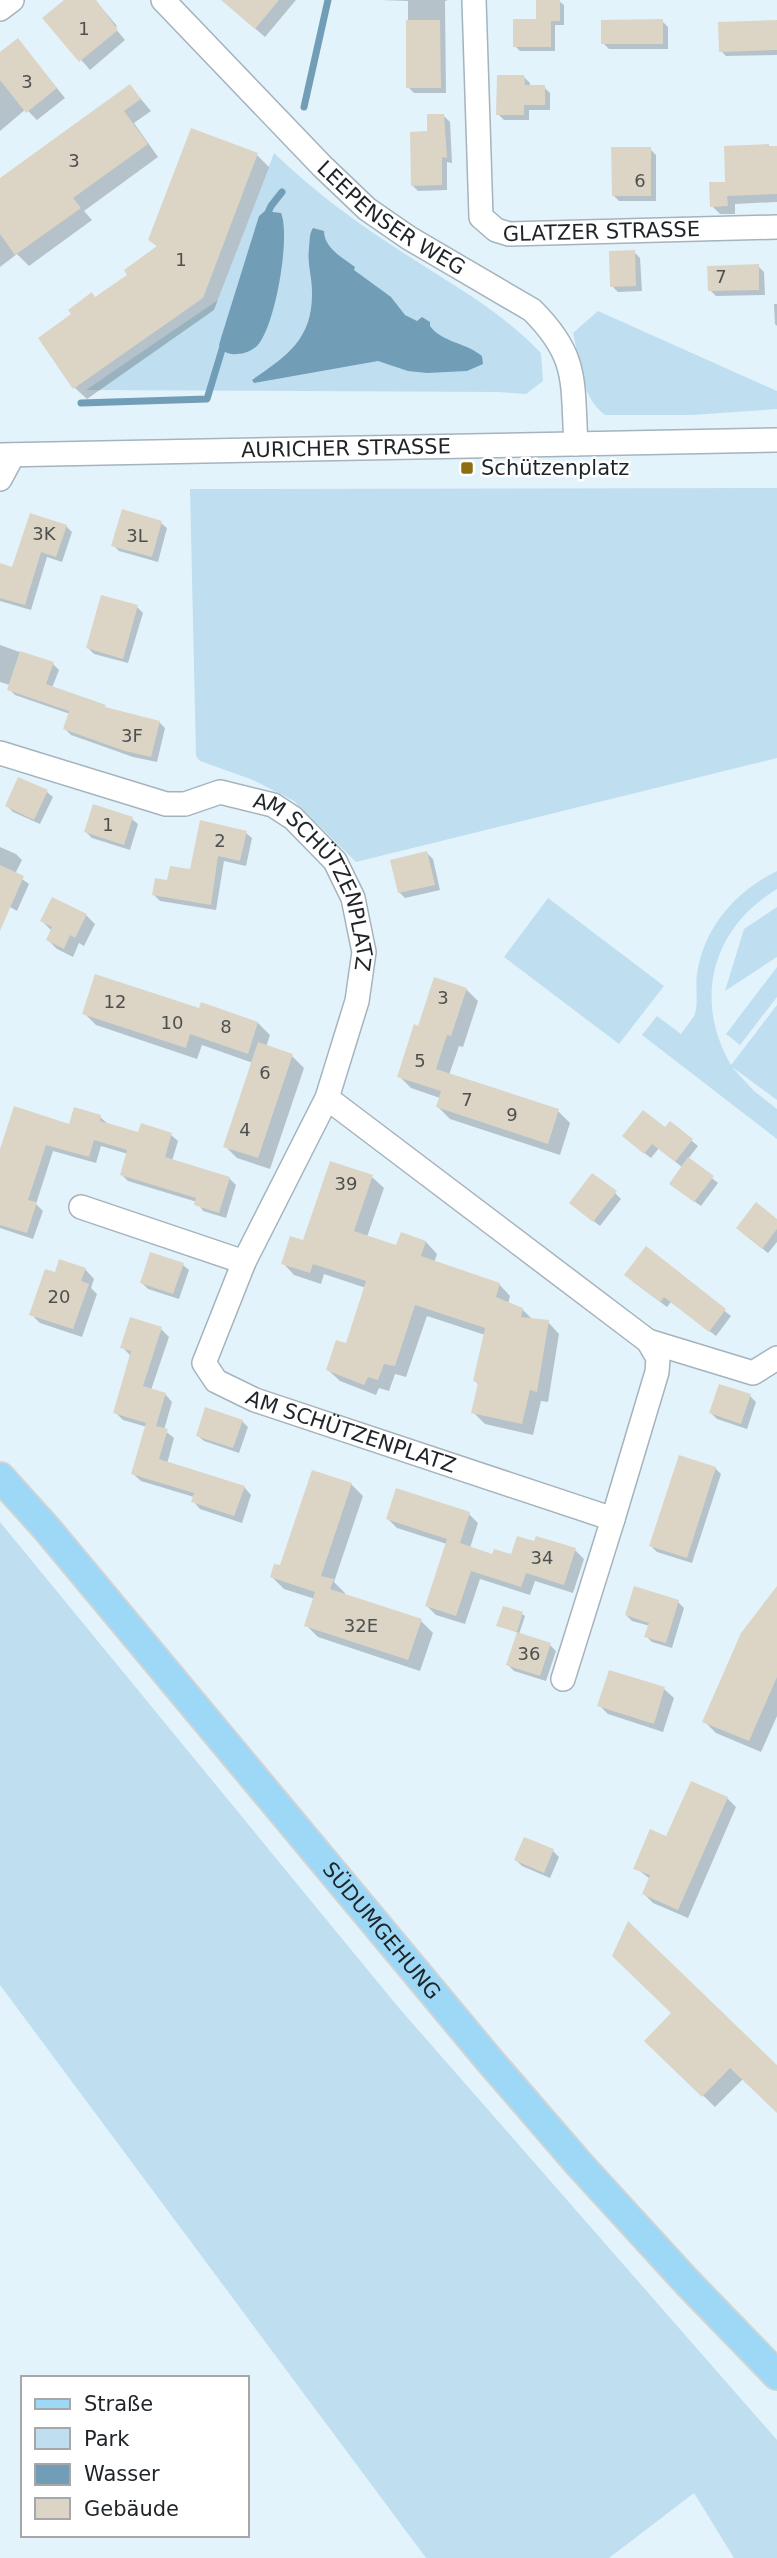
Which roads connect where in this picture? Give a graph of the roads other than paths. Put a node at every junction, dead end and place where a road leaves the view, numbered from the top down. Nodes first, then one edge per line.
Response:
1 (12, 0) edge
2 (163, 0) edge
3 (474, 0) edge
4 (0, 9) edge
5 (777, 227) edge
6 (777, 440) edge
7 (576, 443) junction
8 (6, 455) edge
9 (0, 479) edge
10 (0, 753) edge
11 (327, 1098) junction
12 (81, 1207) dead end
13 (244, 1262) junction
14 (648, 1341) junction
15 (777, 1358) edge
16 (0, 1477) edge
17 (613, 1519) junction
18 (563, 1679) dead end
19 (777, 2375) edge

1 - 4 street
2 - 7 street, LEEPENSER WEG
3 - 5 street, GLATZER STRASSE
6 - 7 street, AURICHER STRASSE
7 - 8 street, AURICHER STRASSE
8 - 9 street
10 - 11 street, AM SCHÜTZENPLATZ
11 - 13 street, AM SCHÜTZENPLATZ
11 - 14 street
12 - 13 street
13 - 17 street, AM SCHÜTZENPLATZ
14 - 15 street
14 - 17 street
16 - 19 main road, SÜDUMGEHUNG
17 - 18 street

